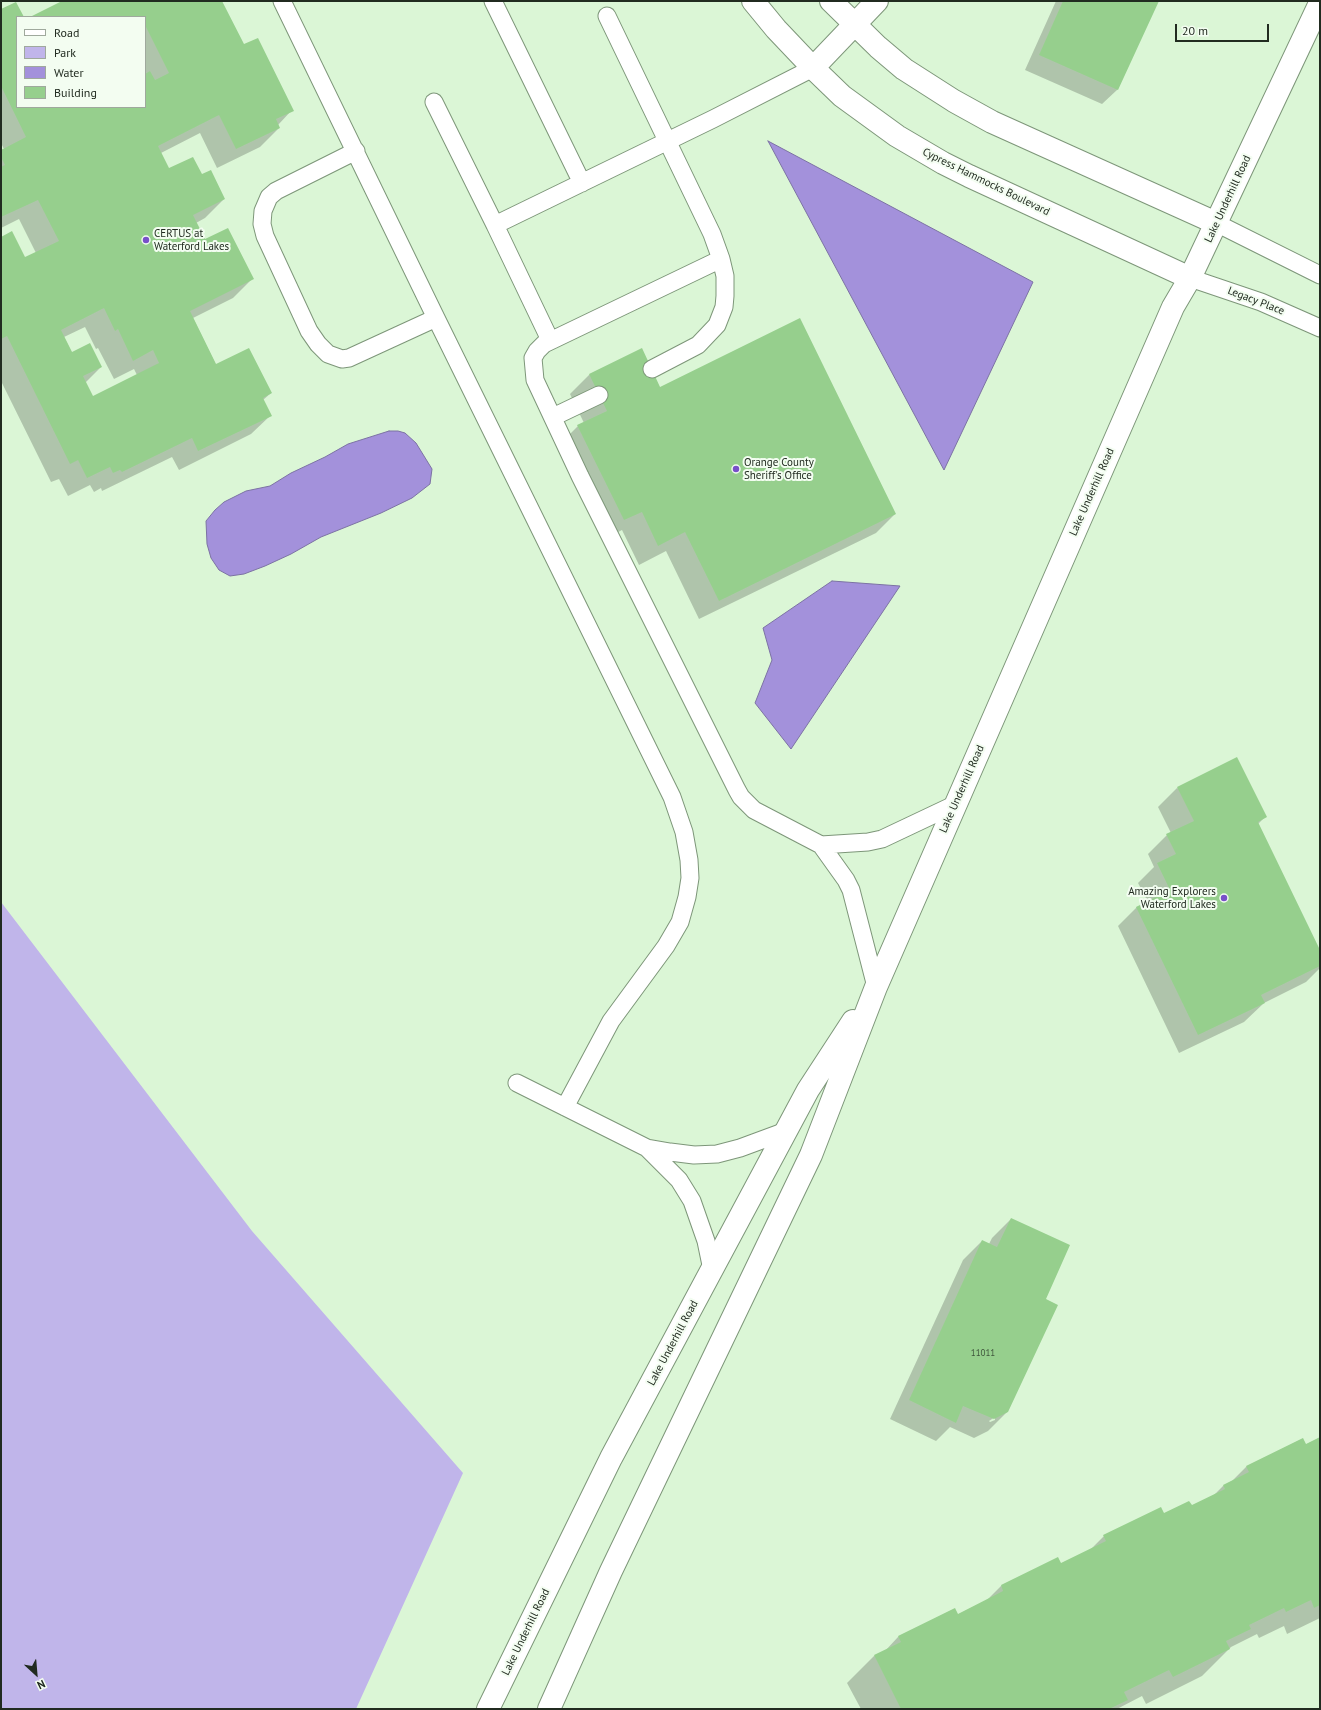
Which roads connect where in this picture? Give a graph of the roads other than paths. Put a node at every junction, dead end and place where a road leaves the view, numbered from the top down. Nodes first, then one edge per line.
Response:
1 (282, 1) edge
2 (493, 1) edge
3 (753, 1) edge
4 (831, 1) edge
5 (877, 1) edge
6 (1320, 3) edge
7 (607, 16) dead end
8 (854, 25) junction
9 (812, 68) junction
10 (434, 102) dead end
11 (667, 141) junction
12 (356, 151) junction
13 (582, 183) junction
14 (1216, 223) junction
15 (495, 225) junction
16 (721, 259) junction
17 (1320, 275) edge
18 (1190, 278) junction
19 (436, 318) junction
20 (1320, 328) edge
21 (550, 340) junction
22 (652, 369) dead end
23 (599, 395) dead end
24 (553, 417) junction
25 (956, 804) junction
26 (821, 845) junction
27 (876, 987) junction
28 (517, 1083) dead end
29 (565, 1107) junction
30 (786, 1131) junction
31 (647, 1148) junction
32 (712, 1270) junction
33 (488, 1709) edge
34 (549, 1709) edge

1 - 12 lane
2 - 13 lane
3 - 9 street, Cypress Hammocks Boulevard
4 - 8 street
5 - 8 street
6 - 14 street, Lake Underhill Road
7 - 11 lane
8 - 9 street
8 - 14 street
9 - 11 lane
9 - 18 street, Cypress Hammocks Boulevard
10 - 15 lane
11 - 13 lane
11 - 16 lane
12 - 19 lane
12 - 19 lane
13 - 15 lane
14 - 17 lane
14 - 18 street, Lake Underhill Road
15 - 21 lane
16 - 21 lane
16 - 22 lane
18 - 20 lane, Legacy Place
18 - 25 street, Lake Underhill Road
19 - 29 lane
21 - 24 lane
23 - 24 lane
24 - 26 lane
25 - 26 lane
25 - 27 street, Lake Underhill Road
26 - 27 lane
27 - 30 street, Lake Underhill Road
27 - 34 street, Lake Underhill Road
28 - 29 lane
29 - 31 lane
30 - 31 lane
30 - 32 street, Lake Underhill Road
31 - 32 lane
32 - 33 street, Lake Underhill Road

